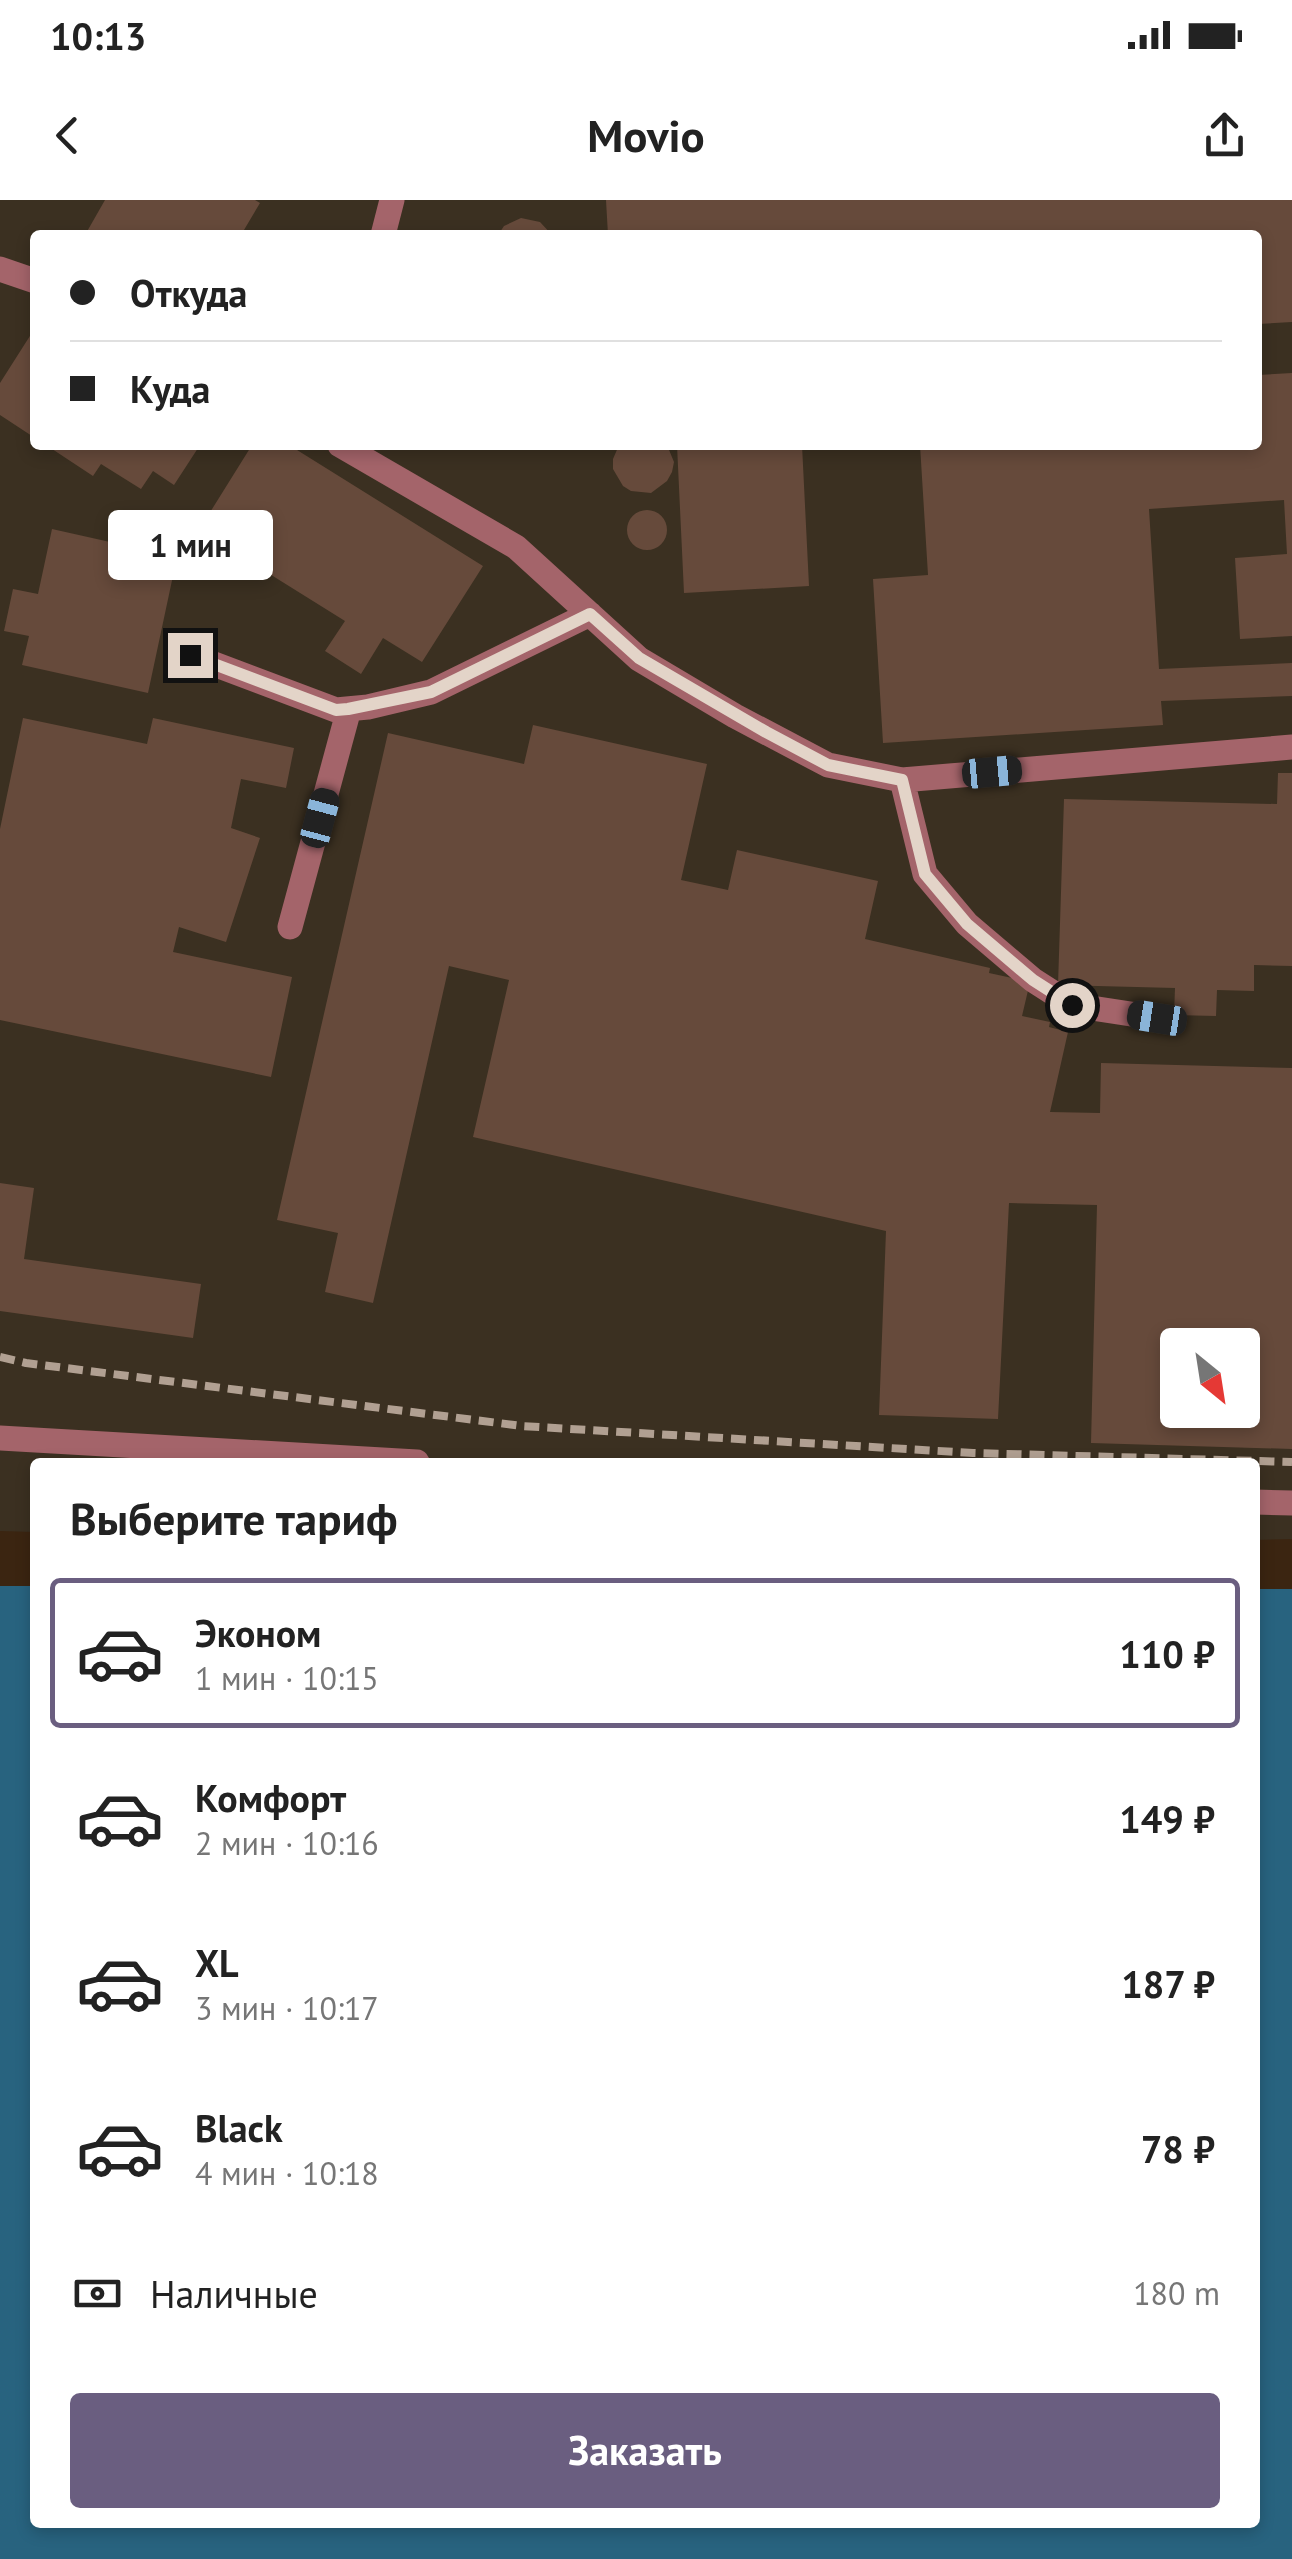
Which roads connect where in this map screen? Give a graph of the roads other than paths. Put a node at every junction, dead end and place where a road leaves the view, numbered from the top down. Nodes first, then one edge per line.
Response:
1 (392, 200) edge
2 (384, 230) edge
3 (0, 269) edge
4 (30, 279) edge
5 (349, 450) edge
6 (590, 614) junction
7 (190, 655) dead end
8 (348, 709) junction
9 (1292, 747) edge
10 (902, 780) junction
11 (290, 926) dead end
12 (1157, 1018) dead end
13 (0, 1438) edge
14 (348, 1458) edge
15 (1260, 1502) edge
16 (1292, 1503) edge

1 - 2 lane
3 - 4 lane
5 - 6 lane
6 - 8 lane
6 - 10 lane
7 - 8 lane
8 - 11 lane
9 - 10 lane
10 - 12 lane
13 - 14 lane
15 - 16 lane

